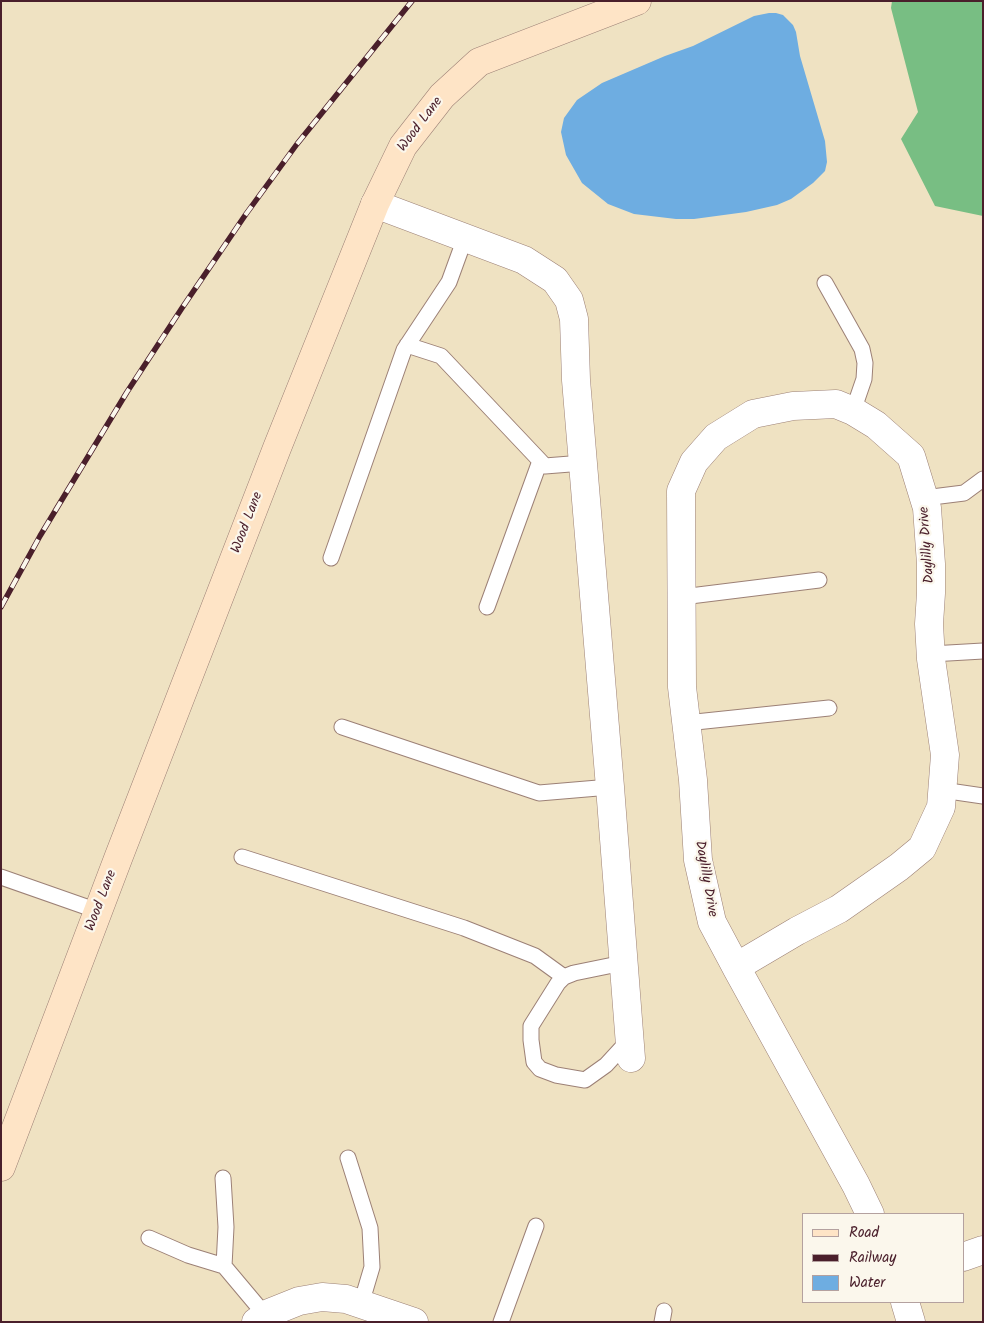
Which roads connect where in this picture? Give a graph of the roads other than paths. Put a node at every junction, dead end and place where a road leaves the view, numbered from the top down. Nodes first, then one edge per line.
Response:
1 (637, 1) edge
2 (375, 204) junction
3 (466, 238) junction
4 (825, 283) dead end
5 (407, 345) junction
6 (853, 411) junction
7 (540, 461) junction
8 (583, 463) junction
9 (983, 479) edge
10 (924, 498) junction
11 (331, 558) dead end
12 (819, 580) dead end
13 (682, 597) junction
14 (487, 607) dead end
15 (983, 651) edge
16 (930, 654) junction
17 (829, 708) dead end
18 (686, 723) junction
19 (342, 728) dead end
20 (610, 787) junction
21 (942, 790) junction
22 (983, 796) edge
23 (242, 857) dead end
24 (1, 877) edge
25 (98, 911) junction
26 (623, 963) junction
27 (736, 967) junction
28 (564, 977) junction
29 (630, 1049) joint
30 (348, 1158) dead end
31 (1, 1168) edge
32 (223, 1178) dead end
33 (870, 1213) edge
34 (536, 1226) dead end
35 (149, 1238) dead end
36 (983, 1250) edge
37 (964, 1257) edge
38 (224, 1266) junction
39 (905, 1303) edge
40 (361, 1304) junction
41 (261, 1319) edge
42 (414, 1322) edge
43 (501, 1322) edge
44 (911, 1322) edge

1 - 2 street, Wood Lane
2 - 3 street
2 - 25 street, Wood Lane
3 - 5 lane
3 - 8 street
4 - 6 lane
5 - 7 lane
5 - 11 lane
6 - 10 street, Daylilly Drive
6 - 13 street, Daylilly Drive
7 - 8 lane
7 - 14 lane
8 - 20 street
9 - 10 lane
10 - 16 street, Daylilly Drive
12 - 13 lane
13 - 18 street, Daylilly Drive
15 - 16 lane
16 - 21 street, Daylilly Drive
17 - 18 lane
18 - 27 street, Daylilly Drive
19 - 20 lane
20 - 26 street
21 - 22 lane
21 - 27 street, Daylilly Drive
23 - 28 lane
24 - 25 lane
25 - 31 street, Wood Lane
26 - 28 lane
26 - 29 street
27 - 33 street, Daylilly Drive
28 - 29 lane
30 - 40 lane
32 - 38 lane
34 - 43 lane
35 - 38 lane
36 - 37 street
38 - 41 lane
39 - 44 street
40 - 41 street
40 - 42 street

